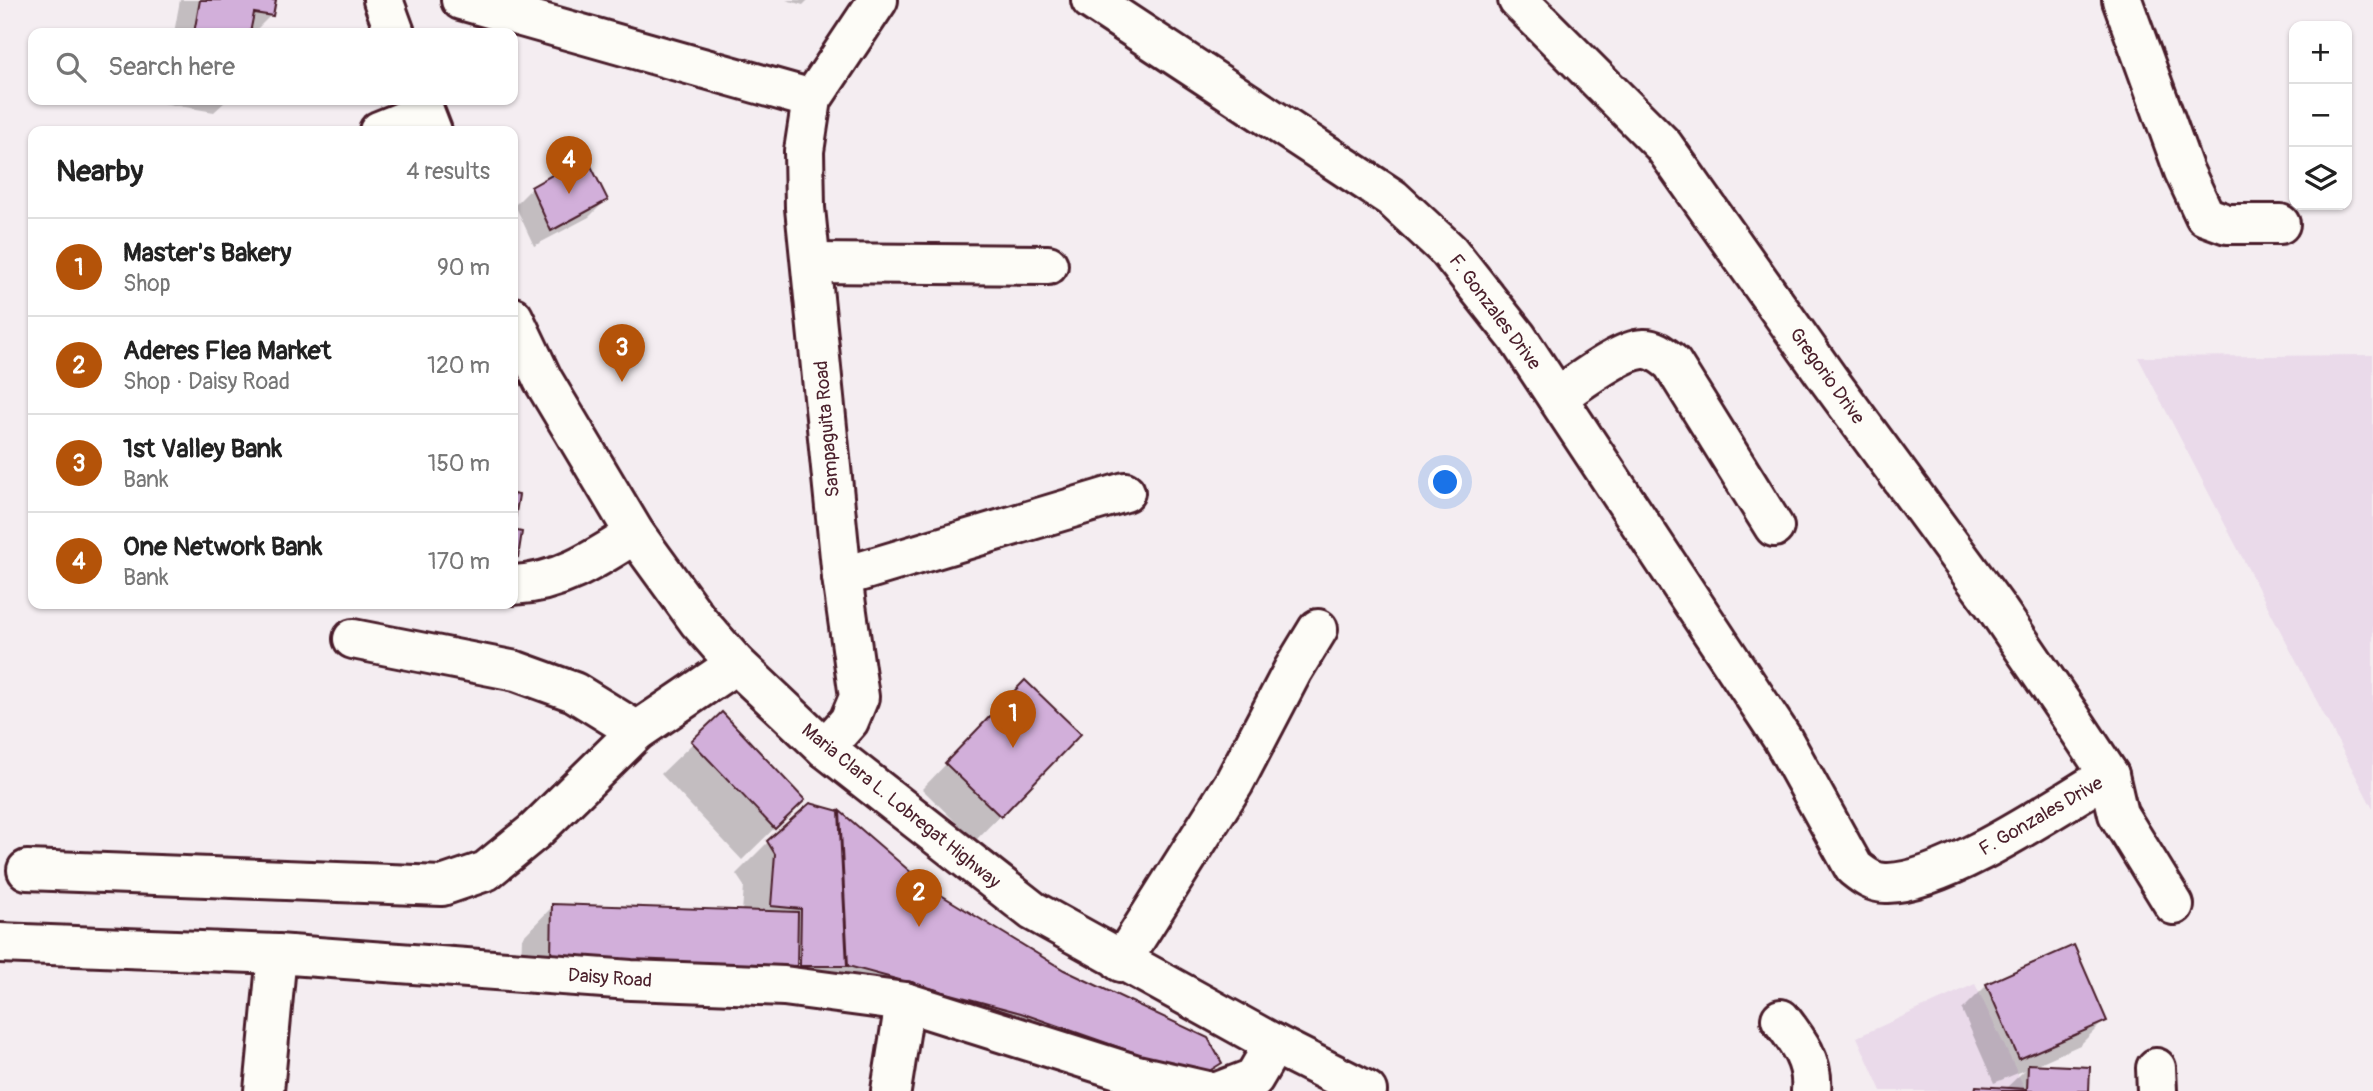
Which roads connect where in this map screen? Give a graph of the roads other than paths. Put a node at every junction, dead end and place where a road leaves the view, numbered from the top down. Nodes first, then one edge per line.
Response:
1 (383, 0) edge
2 (461, 0) edge
3 (878, 0) edge
4 (1091, 0) edge
5 (1518, 0) edge
6 (2122, 0) edge
7 (564, 14) edge
8 (394, 28) edge
9 (812, 99) junction
10 (425, 115) edge
11 (393, 126) edge
12 (2280, 223) dead end
13 (811, 263) junction
14 (1048, 265) dead end
15 (518, 328) edge
16 (1557, 397) junction
17 (1125, 492) dead end
18 (1774, 527) dead end
19 (635, 534) junction
20 (842, 577) junction
21 (518, 585) edge
22 (1318, 629) dead end
23 (353, 639) dead end
24 (736, 664) junction
25 (637, 731) junction
26 (825, 748) junction
27 (2109, 775) junction
28 (27, 870) dead end
29 (2174, 905) dead end
30 (0, 943) edge
31 (276, 954) junction
32 (1121, 962) junction
33 (905, 1002) junction
34 (1781, 1019) dead end
35 (1274, 1044) junction
36 (264, 1091) edge
37 (891, 1091) edge
38 (1207, 1091) edge
39 (1220, 1091) edge
40 (1367, 1091) edge
41 (1811, 1091) edge

1 - 8 main road
2 - 7 main road
3 - 9 main road, Sampaguita Road
4 - 16 main road, F. Gonzales Drive
5 - 27 main road, Gregorio Drive
6 - 12 main road
7 - 9 main road
9 - 13 main road, Sampaguita Road
10 - 11 main road
13 - 14 main road
13 - 20 main road, Sampaguita Road
15 - 19 main road, Maria Clara L. Lobregat Highway
16 - 18 main road
16 - 27 main road, F. Gonzales Drive
17 - 20 main road
19 - 21 main road
19 - 24 main road, Maria Clara L. Lobregat Highway
20 - 26 main road, Sampaguita Road
22 - 32 main road
23 - 25 main road
24 - 25 main road
24 - 26 main road, Maria Clara L. Lobregat Highway
25 - 28 main road
26 - 32 main road, Maria Clara L. Lobregat Highway
27 - 29 main road
30 - 31 main road, Daisy Road
31 - 33 main road, Daisy Road
31 - 36 main road
32 - 35 main road, Maria Clara L. Lobregat Highway
33 - 37 main road
33 - 38 main road, Daisy Road
34 - 41 main road
35 - 39 main road
35 - 40 main road, Maria Clara L. Lobregat Highway

